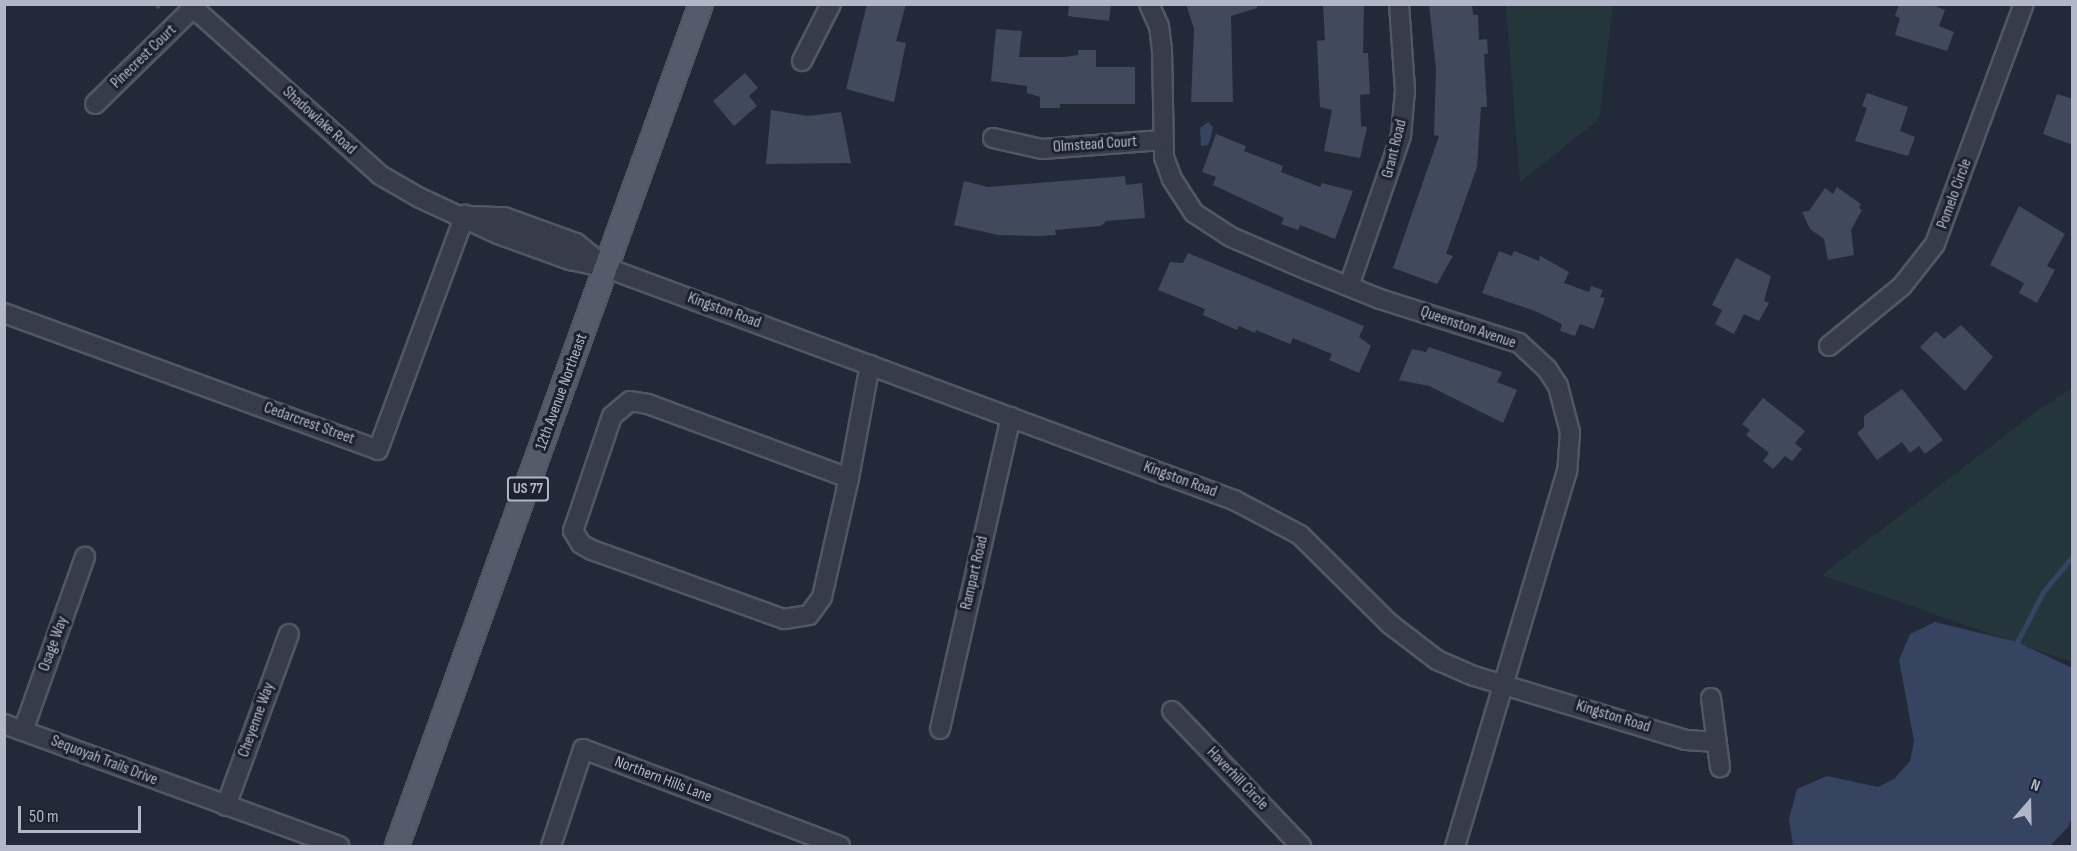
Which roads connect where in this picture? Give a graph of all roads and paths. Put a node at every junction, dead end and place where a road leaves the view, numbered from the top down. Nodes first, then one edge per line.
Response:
1 (158, 4) edge
2 (701, 4) edge
3 (831, 4) edge
4 (1149, 4) edge
5 (1399, 4) edge
6 (2024, 4) edge
7 (193, 6) edge
8 (160, 11) dead end
9 (802, 61) dead end
10 (94, 104) dead end
11 (993, 138) dead end
12 (1163, 140) junction
13 (465, 215) junction
14 (607, 268) junction
15 (1349, 286) junction
16 (4, 313) edge
17 (1829, 346) dead end
18 (870, 365) junction
19 (1011, 417) junction
20 (849, 478) junction
21 (85, 557) dead end
22 (288, 634) dead end
23 (1504, 685) junction
24 (1711, 698) dead end
25 (1172, 711) dead end
26 (4, 724) edge
27 (940, 729) dead end
28 (24, 730) junction
29 (1716, 742) junction
30 (1720, 767) dead end
31 (226, 806) junction
32 (339, 846) edge
33 (397, 846) edge
34 (551, 846) edge
35 (840, 846) edge
36 (1301, 846) edge
37 (1455, 846) edge

1 - 8 path
2 - 14 main road, 12th Avenue Northeast / US 77
3 - 9 street
4 - 12 street, Queenston Avenue
5 - 15 street, Grant Road
6 - 17 street, Pomelo Circle
7 - 10 street, Pinecrest Court
7 - 13 street, Shadowlake Road
11 - 12 street, Olmstead Court
12 - 15 street, Queenston Avenue
13 - 14 street, Shadowlake Road
13 - 16 street, Cedarcrest Street
14 - 18 street, Kingston Road
14 - 33 main road, 12th Avenue Northeast / US 77
15 - 23 street, Queenston Avenue
18 - 19 street, Kingston Road
18 - 20 street
19 - 23 street, Kingston Road
19 - 27 street, Rampart Road
20 - 20 street
21 - 28 street, Osage Way
22 - 31 street, Cheyenne Way
23 - 29 street, Kingston Road
23 - 37 street, Queenston Avenue
24 - 29 street
25 - 36 street, Haverhill Circle
26 - 28 street, Sequoyah Trails Drive
28 - 31 street, Sequoyah Trails Drive
29 - 30 street
31 - 32 street, Sequoyah Trails Drive
34 - 35 street, Northern Hills Lane

